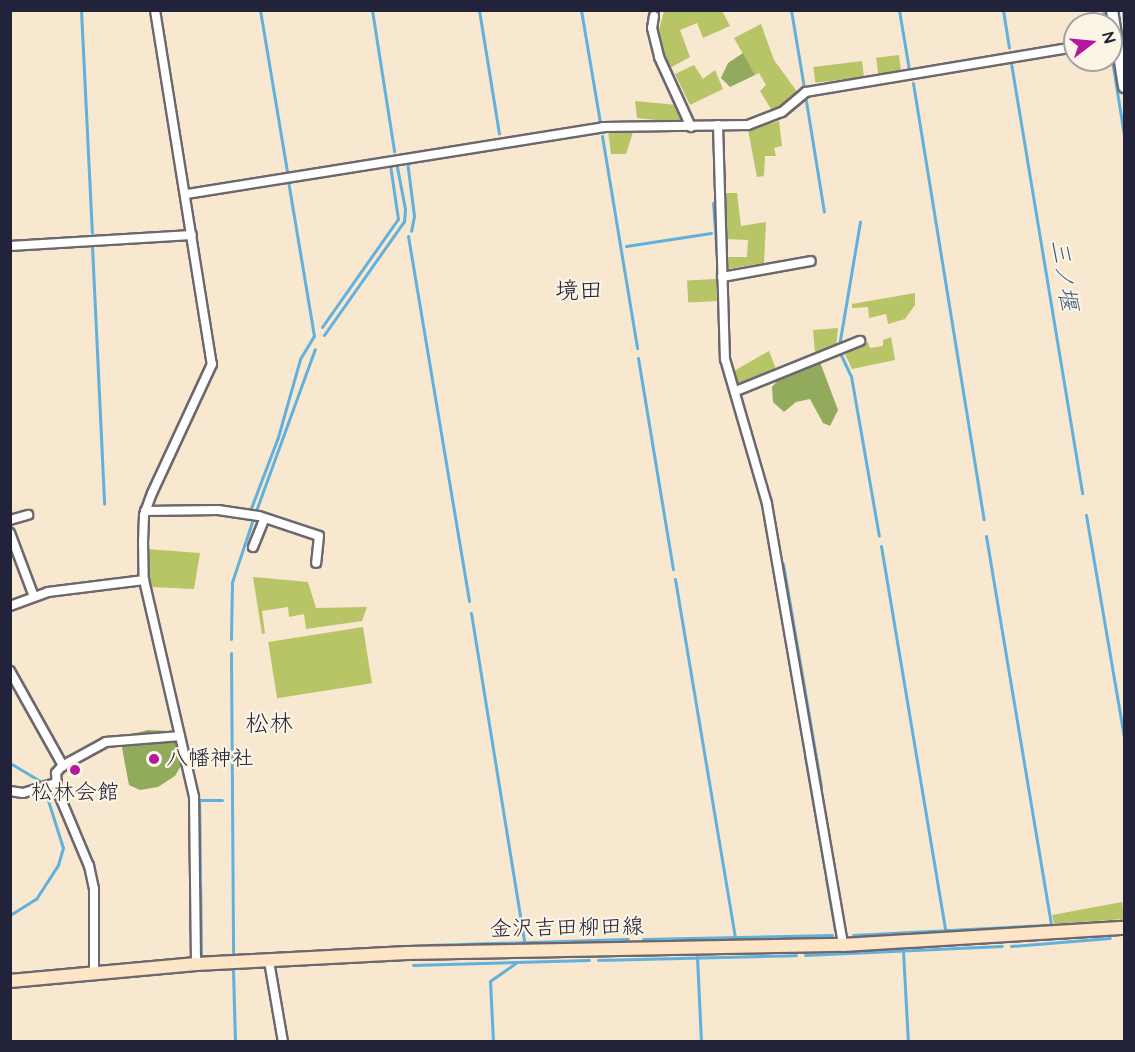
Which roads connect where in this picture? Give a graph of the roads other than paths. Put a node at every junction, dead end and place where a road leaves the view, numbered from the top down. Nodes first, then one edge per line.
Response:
1 (155, 10) edge
2 (654, 16) dead end
3 (1063, 49) edge
4 (1121, 72) edge
5 (1125, 87) edge
6 (718, 125) junction
7 (691, 127) junction
8 (187, 194) junction
9 (192, 235) junction
10 (10, 246) edge
11 (811, 261) dead end
12 (722, 277) junction
13 (860, 341) dead end
14 (736, 391) junction
15 (145, 512) junction
16 (27, 515) dead end
17 (264, 518) junction
18 (10, 520) edge
19 (10, 533) edge
20 (253, 547) dead end
21 (316, 563) dead end
22 (144, 580) junction
23 (34, 597) junction
24 (10, 606) edge
25 (10, 671) edge
26 (180, 736) junction
27 (63, 766) junction
28 (55, 783) junction
29 (10, 791) edge
30 (1125, 928) edge
31 (843, 945) junction
32 (269, 961) junction
33 (196, 964) junction
34 (94, 973) junction
35 (10, 981) edge
36 (283, 1041) edge

1 - 8 street
2 - 7 street
3 - 6 street
4 - 5 street
6 - 7 street
6 - 12 street
7 - 8 street
8 - 9 street
9 - 10 street
9 - 15 street
11 - 12 street
12 - 14 street
13 - 14 street
14 - 31 street
15 - 17 street
15 - 22 street
16 - 18 street
17 - 20 street
17 - 21 street
19 - 23 street
22 - 23 street
22 - 26 street
23 - 24 street
25 - 27 street
26 - 27 street
26 - 33 street
27 - 28 street
28 - 29 street
28 - 34 street
30 - 31 main road, 金沢吉田柳田線
31 - 32 main road, 金沢吉田柳田線
32 - 33 main road, 金沢吉田柳田線
32 - 36 street
33 - 34 main road, 金沢吉田柳田線
34 - 35 main road, 金沢吉田柳田線

